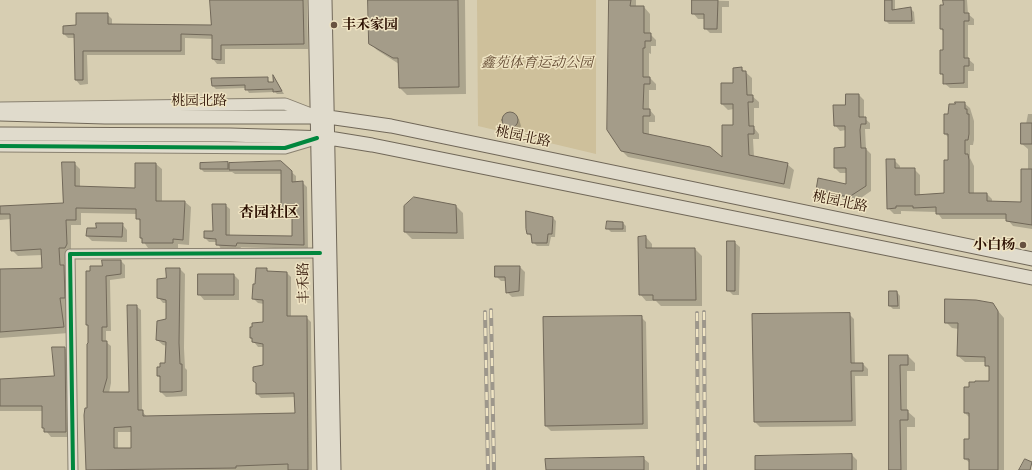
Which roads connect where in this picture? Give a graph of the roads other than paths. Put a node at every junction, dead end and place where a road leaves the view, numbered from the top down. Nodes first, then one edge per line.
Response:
1 (315, 0) edge
2 (325, 0) edge
3 (0, 108) edge
4 (0, 114) edge
5 (322, 116) junction
6 (0, 134) edge
7 (323, 138) junction
8 (0, 146) edge
9 (320, 253) junction
10 (1032, 259) edge
11 (1032, 278) edge
12 (73, 470) edge
13 (324, 470) edge
14 (334, 470) edge

1 - 5 main road, 丰禾路
2 - 5 main road, 丰禾路
3 - 5 street
4 - 5 main road, 桃园北路
5 - 7 main road, 丰禾路
5 - 10 main road, 桃园北路
6 - 7 main road
7 - 8 street
7 - 9 main road, 丰禾路
7 - 11 main road
7 - 14 main road, 丰禾路
9 - 12 street
9 - 13 main road, 丰禾路

